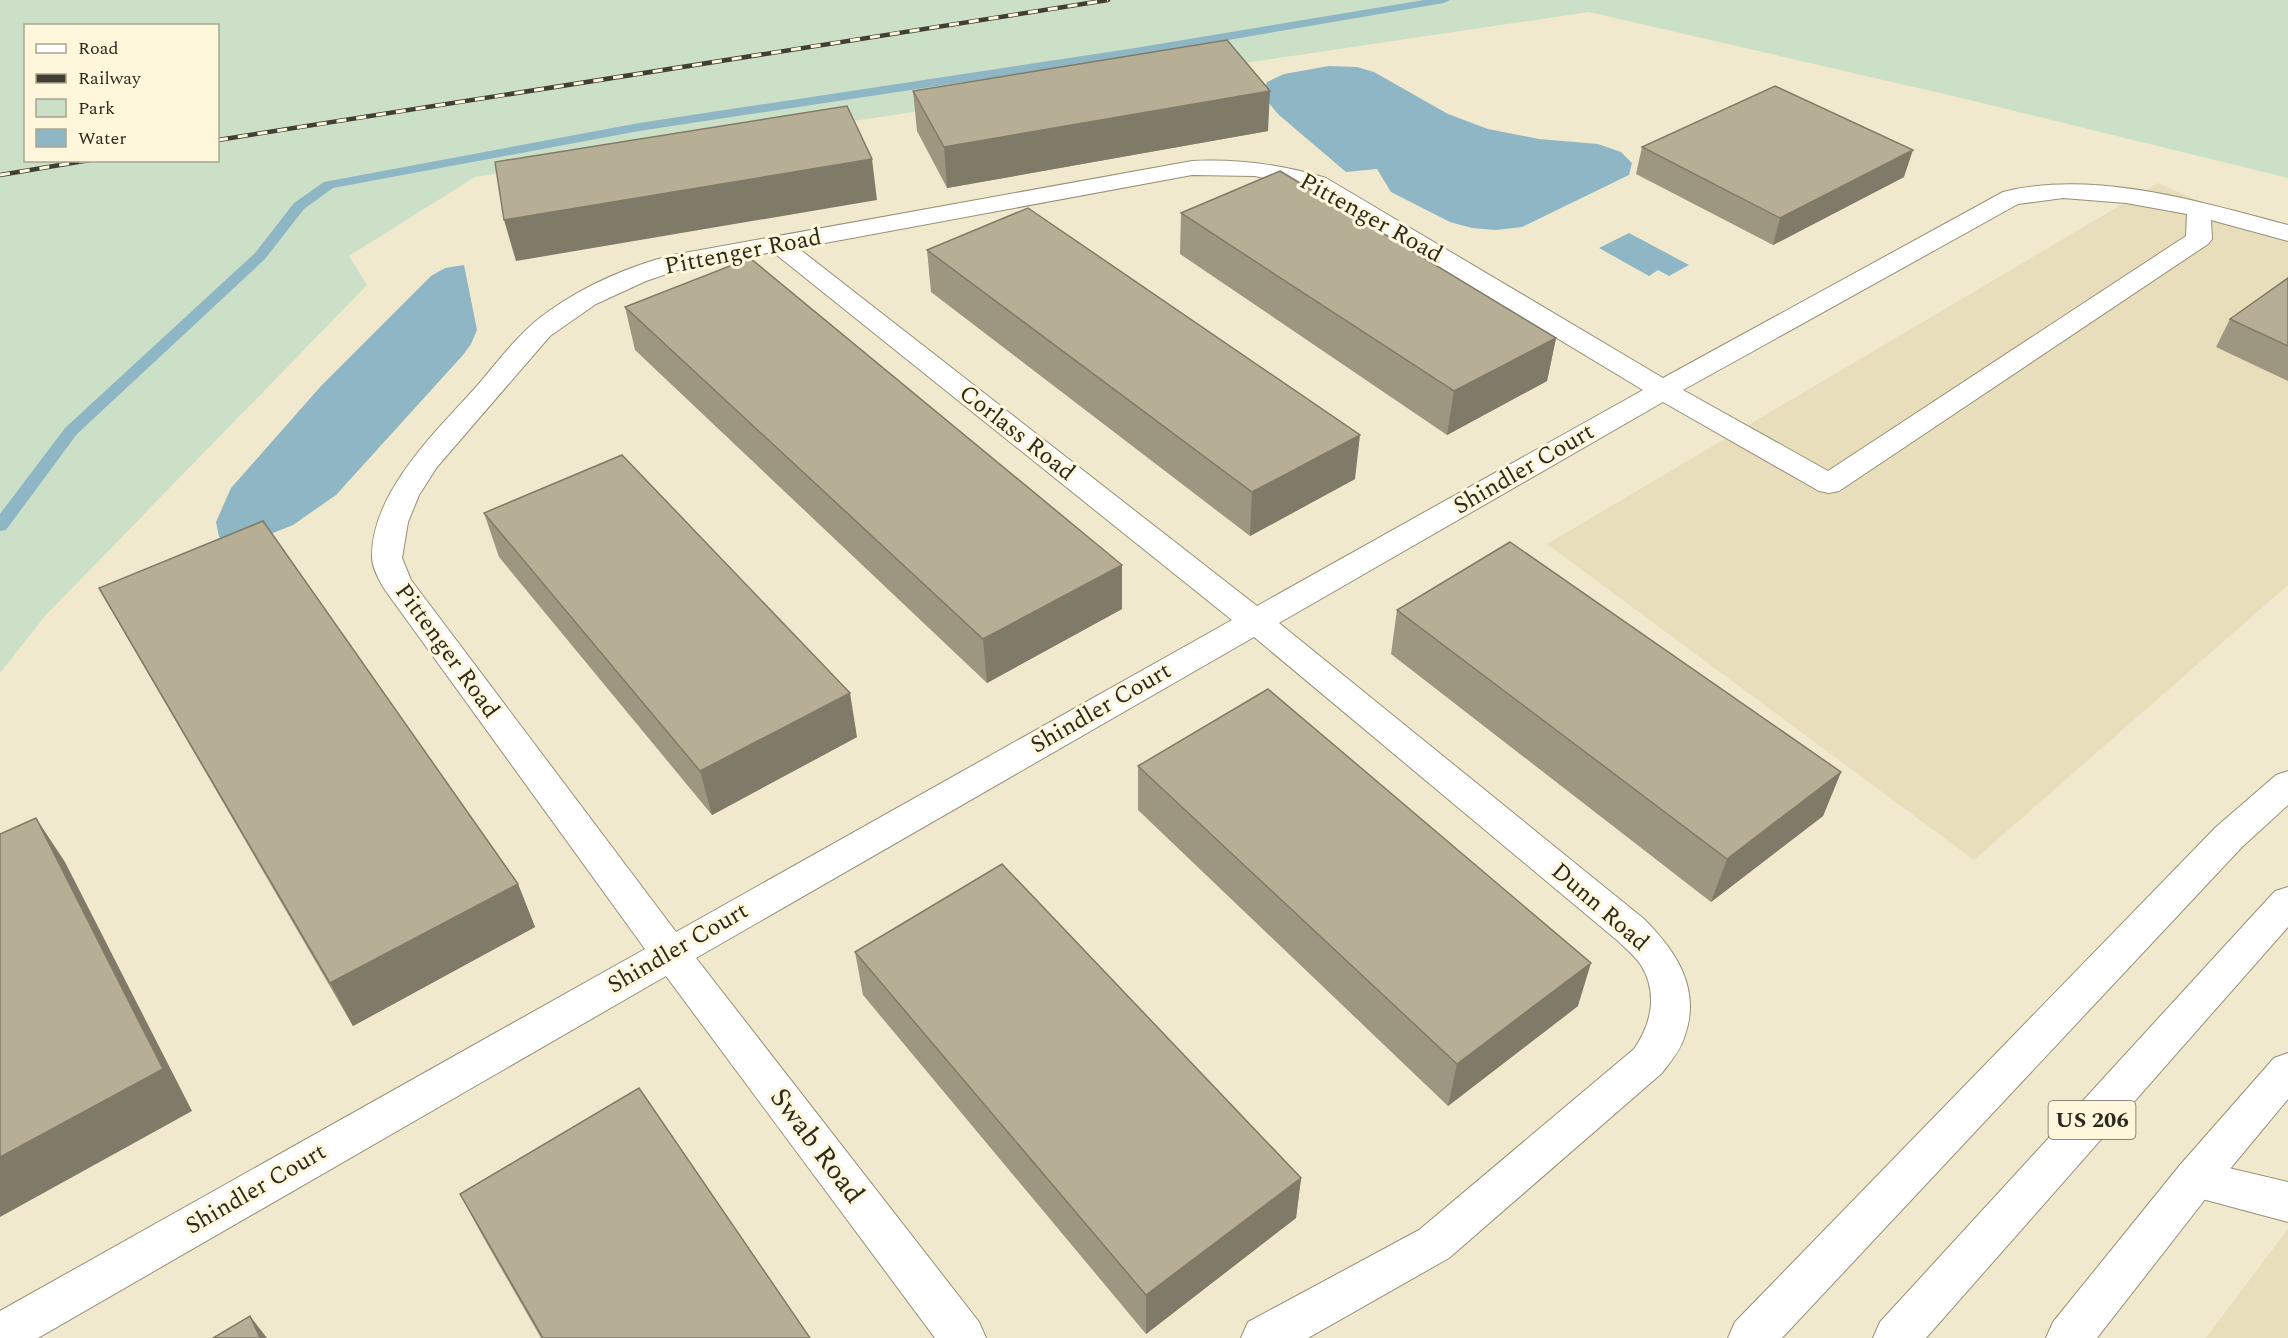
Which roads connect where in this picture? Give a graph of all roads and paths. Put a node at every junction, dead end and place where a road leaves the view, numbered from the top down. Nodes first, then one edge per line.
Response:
1 (2199, 209) junction
2 (2232, 217) junction
3 (2288, 217) edge
4 (2288, 233) edge
5 (779, 245) junction
6 (1663, 390) junction
7 (1255, 621) junction
8 (2288, 784) edge
9 (2288, 902) edge
10 (670, 953) junction
11 (2288, 1070) edge
12 (2195, 1179) junction
13 (2288, 1202) edge
14 (0, 1335) edge
15 (963, 1338) edge
16 (1264, 1338) edge
17 (1751, 1338) edge
18 (1896, 1338) edge
19 (2069, 1338) edge

1 - 2 main road, Shindler Court
1 - 6 main road, Shindler Court
1 - 6 main road, Pittenger Road
2 - 3 main road, Shindler Court
2 - 4 main road, Shindler Court
5 - 6 main road, Pittenger Road
5 - 7 main road, Corlass Road
5 - 10 main road, Pittenger Road
6 - 7 main road, Shindler Court
7 - 10 main road, Shindler Court
7 - 16 main road, Dunn Road
8 - 17 main road
9 - 18 main road, US 206
10 - 14 main road, Shindler Court
10 - 15 main road, Swab Road
11 - 12 main road
12 - 13 main road
12 - 19 main road

